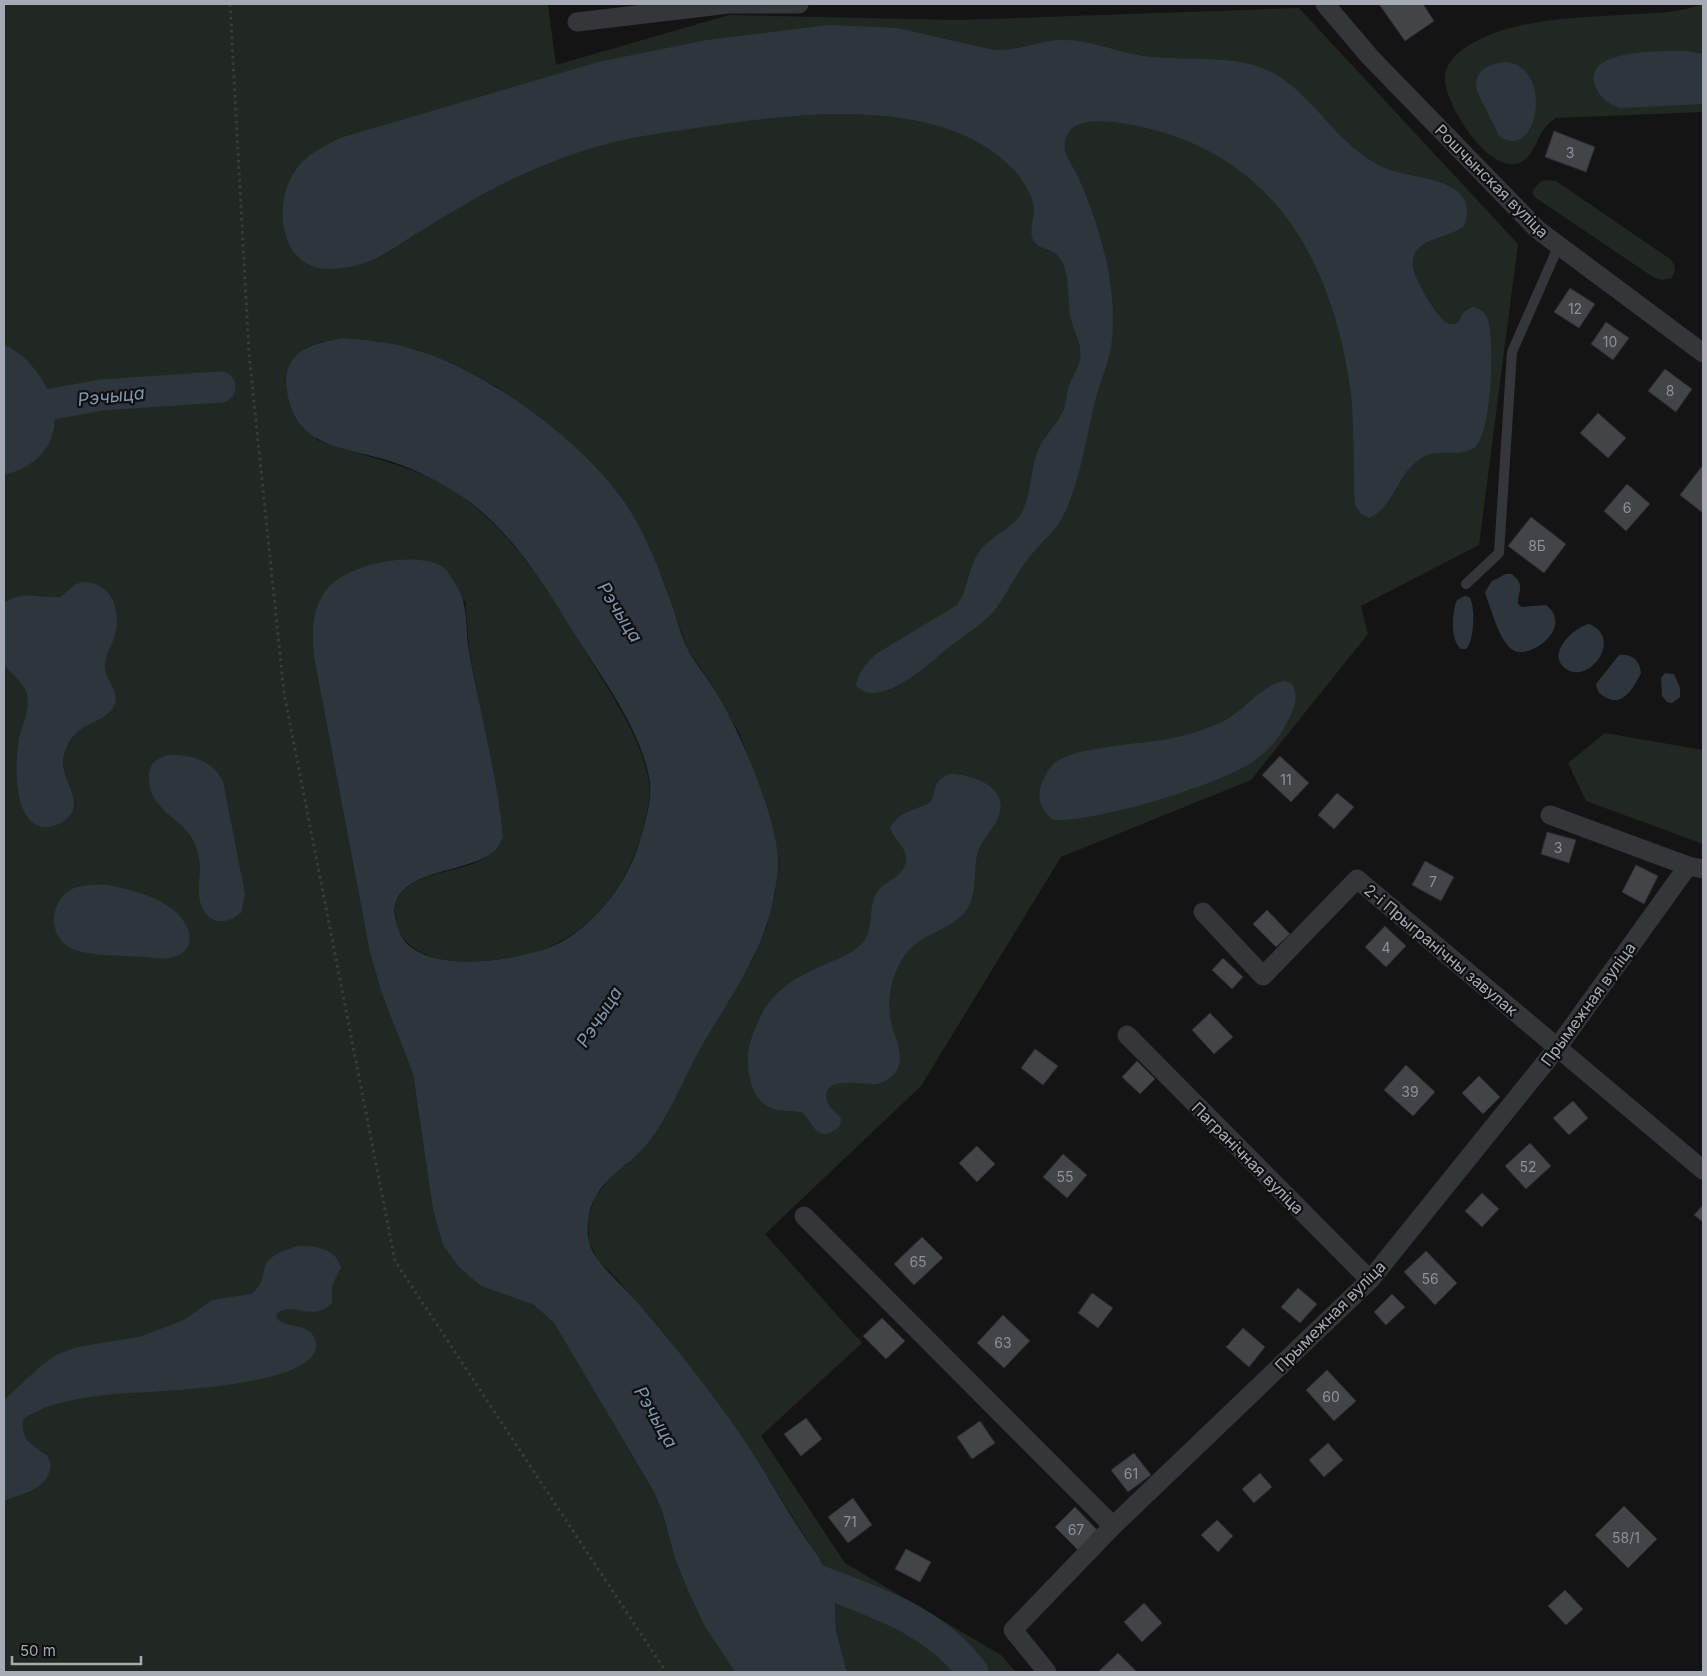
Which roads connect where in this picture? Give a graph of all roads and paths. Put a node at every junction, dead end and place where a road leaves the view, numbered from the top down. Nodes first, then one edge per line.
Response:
1 (230, 4) edge
2 (799, 4) edge
3 (1325, 4) edge
4 (577, 22) dead end
5 (1559, 245) junction
6 (1703, 353) edge
7 (1466, 584) dead end
8 (1550, 816) dead end
9 (1695, 867) edge
10 (1203, 912) dead end
11 (1127, 1035) dead end
12 (1557, 1048) junction
13 (1703, 1170) edge
14 (804, 1216) dead end
15 (1370, 1280) junction
16 (1113, 1526) junction
17 (666, 1672) edge
18 (1047, 1672) edge

1 - 17 path
2 - 4 street
3 - 5 street, Рошчынская вуліца
5 - 6 street, Рошчынская вуліца
5 - 7 lane
8 - 9 street
9 - 12 street, Прымежная вуліца
10 - 12 street, 2-і Прыгранічны завулак
11 - 15 street, Пагранічная вуліца
12 - 13 street
12 - 15 street, Прымежная вуліца
14 - 16 street
15 - 16 street, Прымежная вуліца
16 - 18 street, Прымежная вуліца

